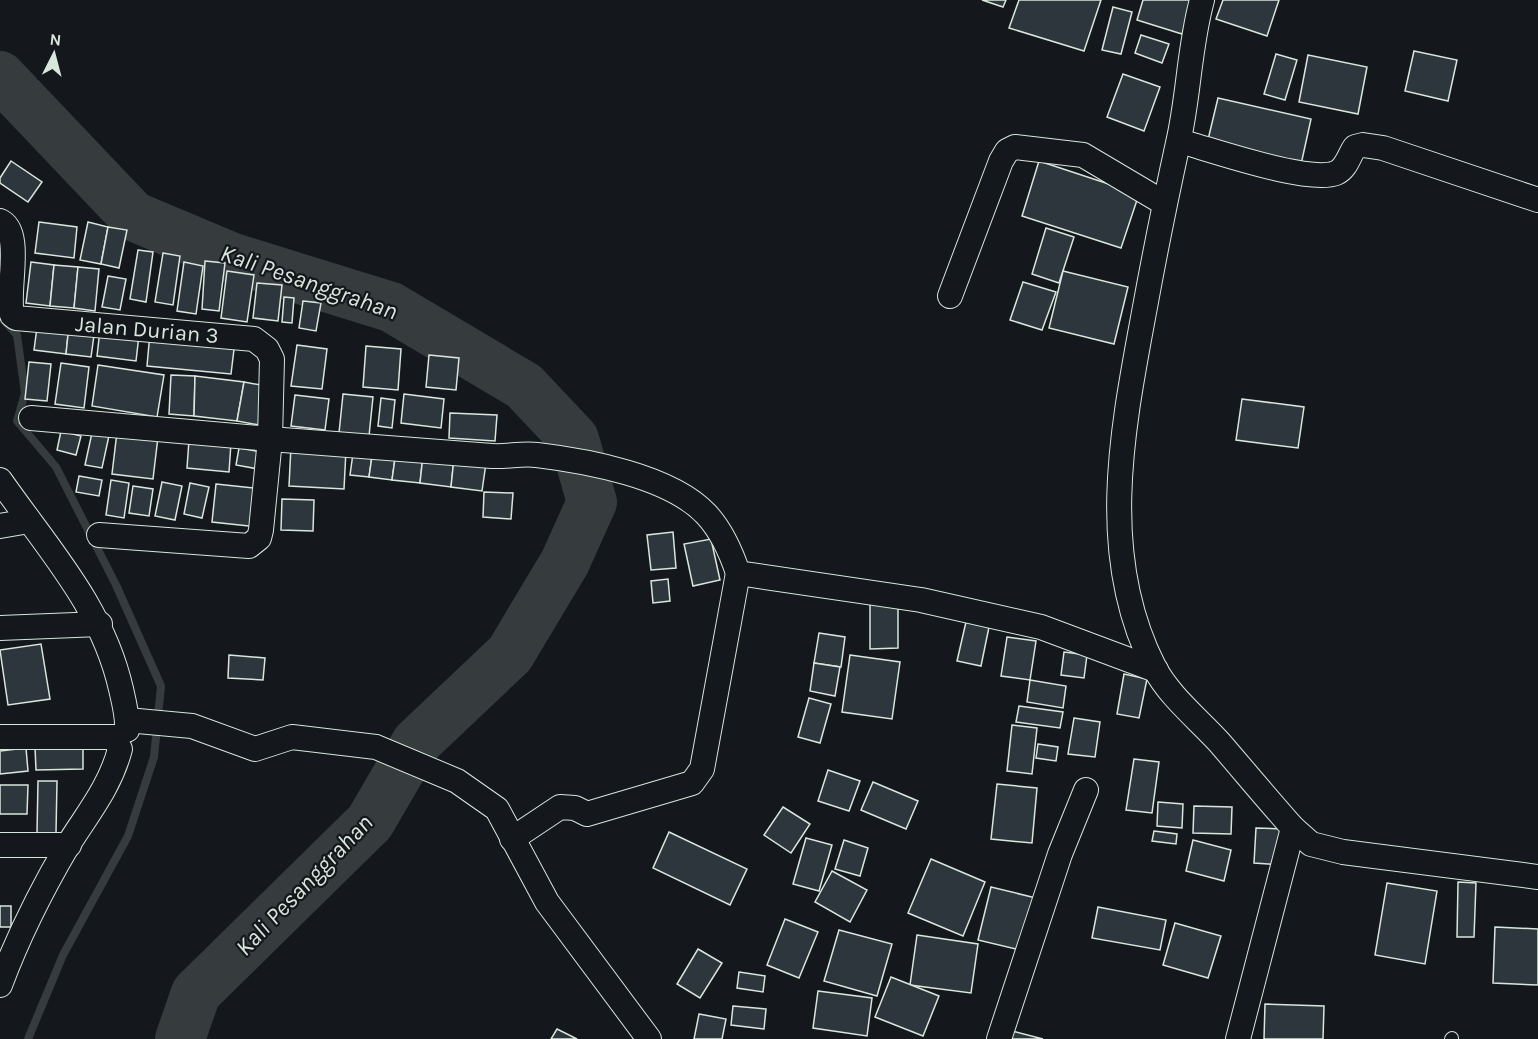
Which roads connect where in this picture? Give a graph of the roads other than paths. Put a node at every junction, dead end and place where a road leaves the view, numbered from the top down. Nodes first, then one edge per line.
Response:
1 (1202, 0) edge
2 (1179, 141) junction
3 (1538, 200) edge
4 (1164, 203) junction
5 (6, 229) edge
6 (950, 296) dead end
7 (31, 418) dead end
8 (270, 439) junction
9 (0, 480) edge
10 (29, 521) junction
11 (0, 526) edge
12 (99, 535) dead end
13 (738, 573) junction
14 (100, 624) junction
15 (0, 628) edge
16 (1156, 670) junction
17 (127, 727) junction
18 (0, 737) edge
19 (1086, 790) dead end
20 (1293, 828) junction
21 (512, 840) junction
22 (0, 845) edge
23 (69, 845) junction
24 (1538, 877) edge
25 (1, 979) edge
26 (649, 1039) edge
27 (999, 1039) edge
28 (1238, 1039) edge

1 - 2 street
2 - 3 street
2 - 4 street
4 - 6 street
4 - 16 street
5 - 8 street, Jalan Durian 3
7 - 8 street
8 - 12 street
8 - 13 street
9 - 10 street
10 - 11 street
10 - 14 street
13 - 16 street
13 - 21 street
14 - 15 street
14 - 17 street
16 - 20 street
17 - 18 street
17 - 21 street
17 - 23 street
19 - 27 street
20 - 24 street
20 - 28 street
21 - 26 street
22 - 23 street
23 - 25 street

